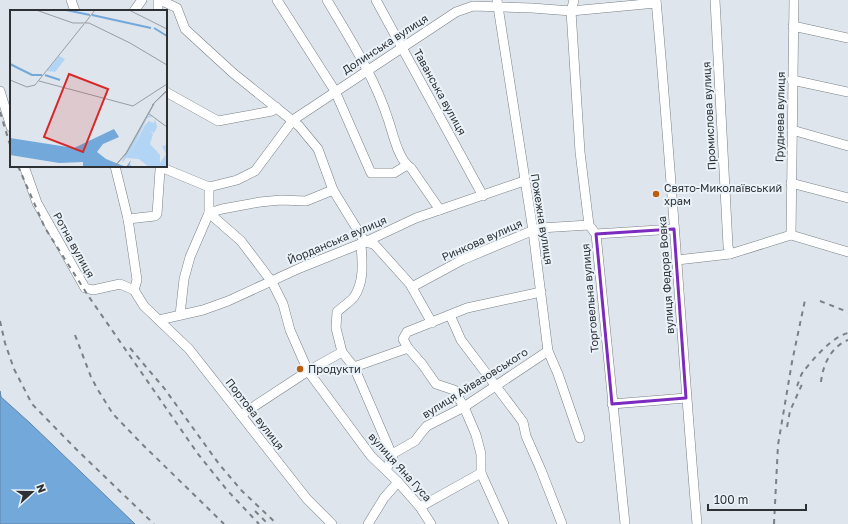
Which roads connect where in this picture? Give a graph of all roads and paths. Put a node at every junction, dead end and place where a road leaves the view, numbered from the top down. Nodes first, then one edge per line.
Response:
1 (71, 0) edge
2 (142, 0) edge
3 (159, 0) edge
4 (277, 0) edge
5 (327, 0) edge
6 (376, 0) edge
7 (574, 0) edge
8 (715, 0) edge
9 (794, 0) edge
10 (656, 2) edge
11 (497, 3) edge
12 (532, 4) edge
13 (75, 10) edge
14 (135, 10) edge
15 (158, 10) edge
16 (571, 11) junction
17 (793, 26) junction
18 (848, 38) edge
19 (402, 47) junction
20 (368, 70) junction
21 (792, 80) junction
22 (0, 91) edge
23 (335, 91) junction
24 (848, 92) edge
25 (167, 93) edge
26 (276, 107) junction
27 (293, 120) junction
28 (10, 124) edge
29 (792, 130) junction
30 (848, 146) edge
31 (407, 165) junction
32 (24, 167) edge
33 (115, 167) edge
34 (163, 167) edge
35 (524, 181) junction
36 (791, 182) junction
37 (209, 187) junction
38 (333, 190) junction
39 (483, 196) junction
40 (848, 198) edge
41 (440, 210) junction
42 (209, 214) junction
43 (128, 219) junction
44 (589, 225) junction
45 (674, 229) junction
46 (533, 230) junction
47 (596, 234) junction
48 (791, 235) junction
49 (363, 243) junction
50 (848, 252) edge
51 (730, 254) junction
52 (677, 260) junction
53 (272, 282) junction
54 (412, 287) junction
55 (134, 290) junction
56 (541, 292) junction
57 (180, 315) junction
58 (450, 315) junction
59 (159, 320) junction
60 (432, 323) junction
61 (408, 348) junction
62 (548, 351) junction
63 (342, 352) junction
64 (354, 367) junction
65 (308, 371) junction
66 (496, 386) junction
67 (686, 398) junction
68 (612, 404) junction
69 (464, 407) junction
70 (240, 415) junction
71 (580, 438) dead end
72 (392, 455) junction
73 (386, 470) junction
74 (481, 473) junction
75 (398, 482) junction
76 (420, 507) junction
77 (332, 524) edge
78 (368, 524) edge
79 (431, 524) edge
80 (504, 524) edge
81 (562, 524) edge
82 (624, 524) edge
83 (697, 524) edge

1 - 13 street
2 - 14 street
3 - 15 street
3 - 26 street
4 - 23 street
5 - 20 street
6 - 19 street, Таванська вулиця
7 - 16 street
8 - 51 street, Промислова вулиця
9 - 17 street, Груднева вулиця
10 - 16 street, Долинська вулиця
10 - 45 street, вулиця Федора Вовка
11 - 12 street, Долинська вулиця
11 - 19 street, Долинська вулиця
11 - 35 street, Пожежна вулиця
12 - 16 street, Долинська вулиця
16 - 44 street
17 - 18 street
17 - 21 street, Груднева вулиця
19 - 20 street, Долинська вулиця
19 - 39 street, Таванська вулиця
20 - 23 street, Долинська вулиця
20 - 31 street
21 - 24 street
21 - 29 street, Груднева вулиця
22 - 28 street
23 - 27 street, Долинська вулиця
23 - 31 street
25 - 26 street
26 - 27 street
27 - 37 street, Долинська вулиця
27 - 38 street
29 - 30 street
29 - 36 street, Груднева вулиця
31 - 41 street
32 - 55 street, Ротна вулиця
33 - 43 street
34 - 37 street
34 - 43 street
35 - 39 street, Йорданська вулиця
35 - 46 street, Пожежна вулиця
36 - 40 street
36 - 48 street, Груднева вулиця
37 - 42 street
38 - 42 street
38 - 49 street
39 - 41 street, Йорданська вулиця
41 - 49 street, Йорданська вулиця
42 - 53 street, вулиця Яна Гуса
42 - 57 street
43 - 55 street
44 - 46 street, Ринкова вулиця
44 - 47 street, Торговельна вулиця
45 - 47 street
45 - 52 street, вулиця Федора Вовка
46 - 54 street, Ринкова вулиця
46 - 56 street, Пожежна вулиця
47 - 68 street, Торговельна вулиця
48 - 50 street
48 - 51 street
49 - 53 street, Йорданська вулиця
49 - 54 street
49 - 63 street
51 - 52 street
52 - 67 street, вулиця Федора Вовка
53 - 57 street, Йорданська вулиця
53 - 65 street, вулиця Яна Гуса
54 - 60 street
55 - 59 street, Портова вулиця
56 - 58 street
56 - 62 street, Пожежна вулиця
57 - 59 street, Йорданська вулиця
58 - 60 street
58 - 66 street
59 - 70 street, Портова вулиця
60 - 61 street
61 - 64 street
61 - 69 street
62 - 66 street, вулиця Айвазовського
62 - 71 street, Пожежна вулиця
63 - 64 street
63 - 65 street
64 - 72 street
65 - 70 street
65 - 73 street, вулиця Яна Гуса
66 - 69 street, вулиця Айвазовського
66 - 81 street
67 - 68 street
67 - 83 street, вулиця Федора Вовка
68 - 82 street, Торговельна вулиця
69 - 72 street, вулиця Айвазовського
69 - 74 street
70 - 77 street, Портова вулиця
72 - 73 street
73 - 75 street, вулиця Яна Гуса
74 - 76 street
74 - 80 street
75 - 76 street, вулиця Яна Гуса
75 - 78 street
76 - 79 street, вулиця Яна Гуса

